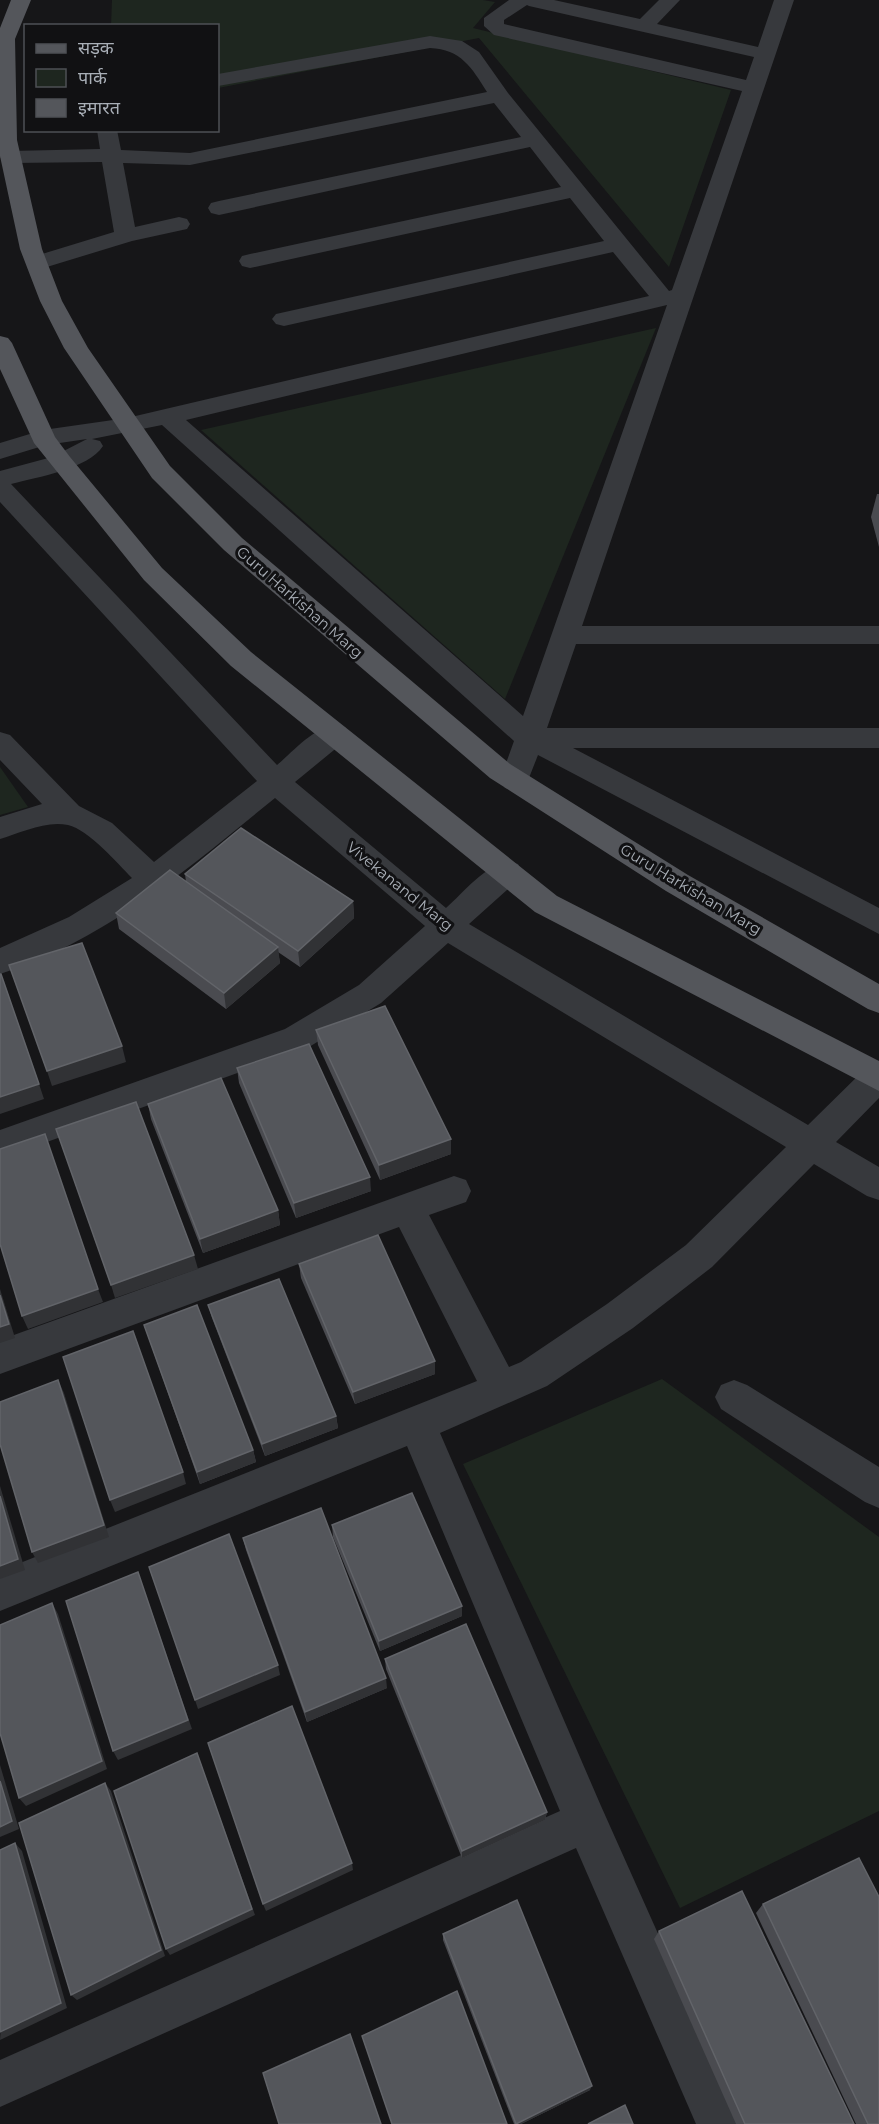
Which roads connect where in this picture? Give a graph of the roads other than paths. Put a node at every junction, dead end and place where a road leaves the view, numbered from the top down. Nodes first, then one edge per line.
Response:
1 (21, 0) edge
2 (522, 0) edge
3 (529, 0) edge
4 (670, 0) edge
5 (784, 0) edge
6 (644, 26) junction
7 (765, 54) junction
8 (219, 80) edge
9 (754, 88) junction
10 (499, 96) junction
11 (107, 132) edge
12 (535, 140) junction
13 (110, 156) junction
14 (11, 157) junction
15 (575, 190) junction
16 (219, 208) dead end
17 (179, 224) dead end
18 (126, 236) junction
19 (619, 244) junction
20 (250, 261) dead end
21 (37, 263) junction
22 (673, 297) junction
23 (284, 319) dead end
24 (0, 343) edge
25 (168, 417) junction
26 (127, 426) junction
27 (44, 438) junction
28 (0, 450) edge
29 (61, 463) junction
30 (0, 479) edge
31 (0, 487) edge
32 (565, 635) junction
33 (879, 635) edge
34 (335, 734) junction
35 (529, 738) junction
36 (879, 738) edge
37 (0, 742) edge
38 (515, 780) junction
39 (275, 782) junction
40 (69, 814) junction
41 (0, 828) edge
42 (507, 872) junction
43 (153, 880) junction
44 (879, 922) edge
45 (446, 926) junction
46 (0, 962) edge
47 (879, 1000) edge
48 (879, 1077) edge
49 (0, 1145) edge
50 (810, 1145) junction
51 (879, 1185) edge
52 (454, 1191) dead end
53 (407, 1208) junction
54 (0, 1357) edge
55 (500, 1388) junction
56 (735, 1397) dead end
57 (417, 1424) junction
58 (879, 1489) edge
59 (0, 1591) edge
60 (586, 1821) junction
61 (0, 2084) edge
62 (720, 2124) edge

1 - 14 main road, Guru Harkishan Marg
2 - 9 street
3 - 6 street
4 - 6 street
5 - 7 street
6 - 7 street
7 - 9 street
8 - 10 street
9 - 22 street
10 - 12 street
10 - 13 street
11 - 13 street
12 - 15 street
12 - 16 street
13 - 14 street
13 - 18 street
14 - 21 main road, Guru Harkishan Marg
15 - 19 street
15 - 20 street
17 - 18 street
18 - 21 street
19 - 22 street
19 - 23 street
21 - 26 main road, Guru Harkishan Marg
22 - 25 street
22 - 32 street
24 - 27 main road
25 - 26 street
25 - 35 street
26 - 27 street
26 - 29 street
26 - 38 main road, Guru Harkishan Marg
27 - 28 street
27 - 29 main road
29 - 30 street
29 - 34 main road
31 - 39 street, Vivekanand Marg
32 - 33 street
32 - 35 street
34 - 39 street
34 - 42 main road
35 - 36 street
35 - 38 street
35 - 44 street
37 - 40 street
38 - 47 main road, Guru Harkishan Marg
39 - 43 street
39 - 45 street, Vivekanand Marg
40 - 41 street
40 - 43 street
42 - 45 street
42 - 48 main road
43 - 46 street
45 - 49 street
45 - 50 street, Vivekanand Marg
48 - 50 street
50 - 51 street, Vivekanand Marg
50 - 55 street
52 - 53 street
53 - 54 street
53 - 55 street
55 - 57 street
56 - 58 street
57 - 59 street
57 - 60 street
60 - 61 street
60 - 62 street

